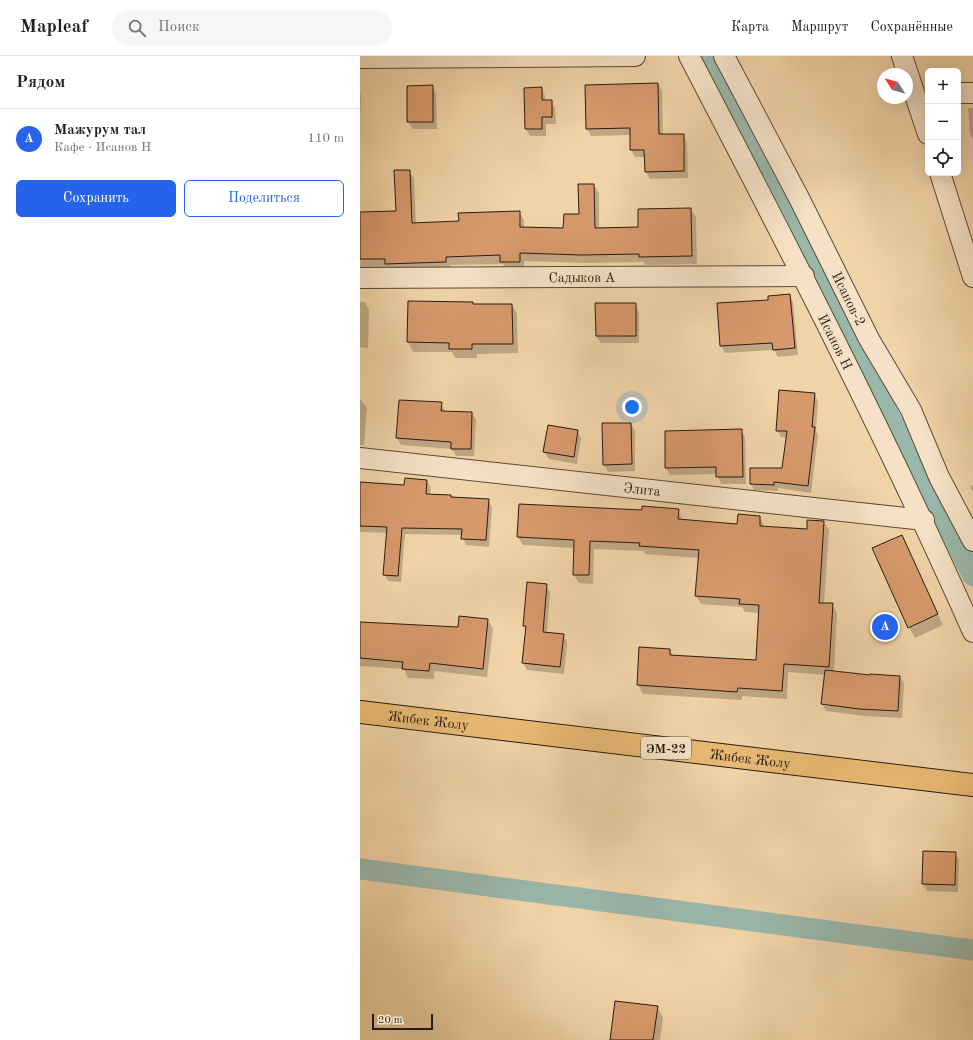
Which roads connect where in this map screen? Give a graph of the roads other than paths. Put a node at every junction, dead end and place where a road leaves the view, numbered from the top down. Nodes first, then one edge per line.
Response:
1 (635, 56) edge
2 (689, 56) edge
3 (724, 56) edge
4 (902, 56) edge
5 (360, 58) edge
6 (961, 93) edge
7 (973, 93) edge
8 (922, 94) edge
9 (925, 114) edge
10 (941, 176) edge
11 (804, 276) junction
12 (973, 277) edge
13 (360, 278) edge
14 (360, 458) edge
15 (924, 520) junction
16 (973, 541) edge
17 (973, 632) edge
18 (360, 712) edge
19 (973, 785) edge

1 - 5 street
2 - 11 street, Исанов Н
3 - 16 street, Исанов-2
4 - 8 street
6 - 7 street
8 - 9 street
10 - 12 street
11 - 13 street, Садыков А
11 - 15 street, Исанов Н
14 - 15 street, Элита
15 - 17 street, Исанов Н
18 - 19 main road, Жибек Жолу / ЭМ-22

